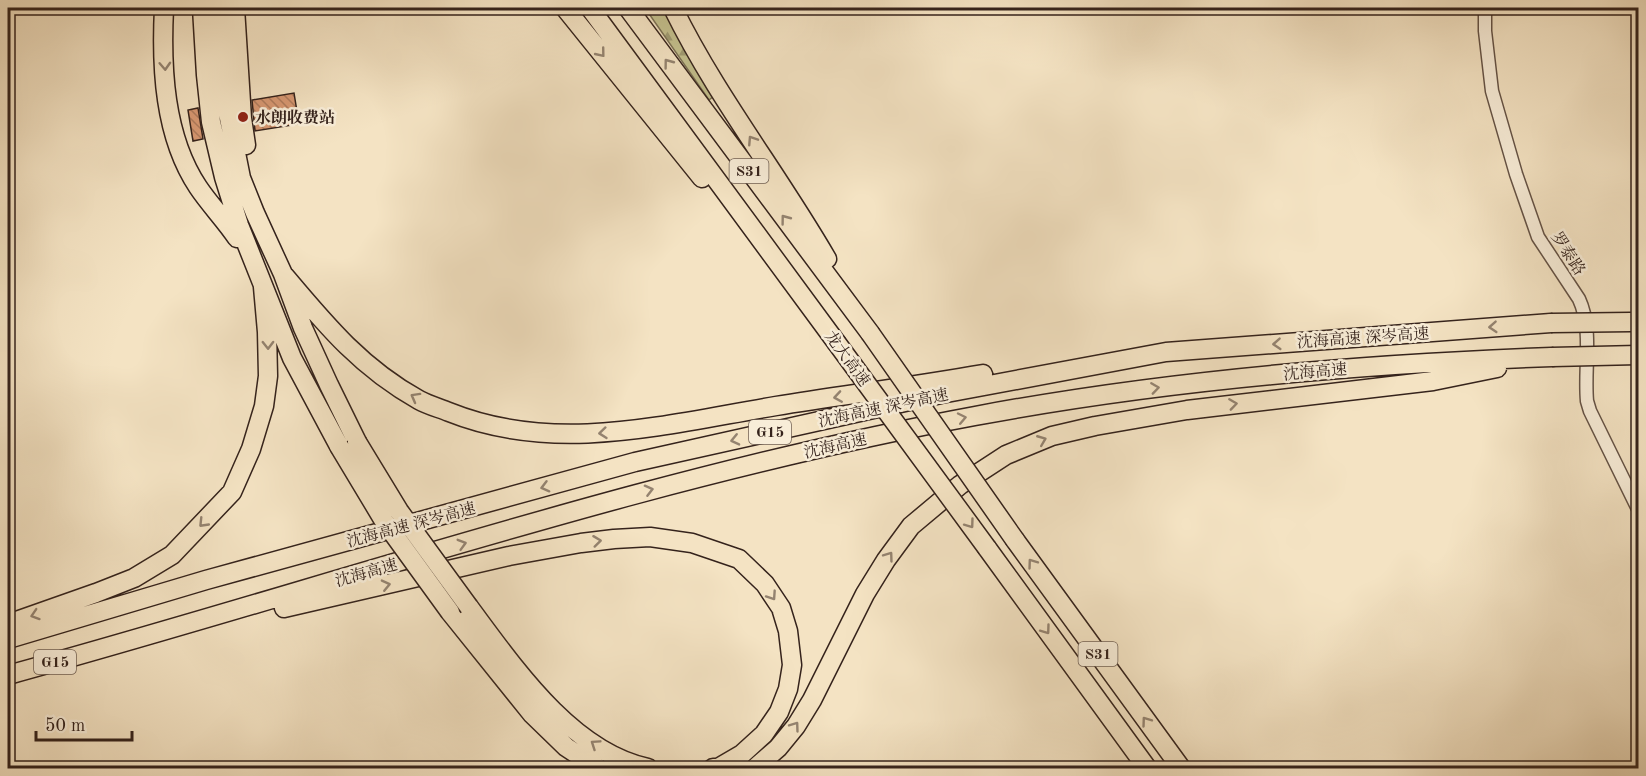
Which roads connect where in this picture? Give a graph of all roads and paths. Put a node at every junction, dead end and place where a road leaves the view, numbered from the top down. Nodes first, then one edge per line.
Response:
1 (164, 8) edge
2 (202, 8) edge
3 (218, 8) edge
4 (235, 8) edge
5 (565, 8) edge
6 (590, 8) edge
7 (628, 8) edge
8 (673, 8) edge
9 (1485, 8) edge
10 (269, 243) junction
11 (253, 261) junction
12 (782, 269) junction
13 (283, 274) junction
14 (263, 287) junction
15 (1635, 321) edge
16 (870, 333) junction
17 (1166, 352) junction
18 (1638, 355) edge
19 (1552, 357) junction
20 (348, 444) junction
21 (1638, 510) edge
22 (8, 624) edge
23 (8, 639) edge
24 (104, 649) junction
25 (8, 675) edge
26 (598, 768) edge
27 (648, 768) edge
28 (714, 768) edge
29 (755, 768) edge
30 (1147, 768) edge
31 (1181, 768) edge

1 -> 11 highway
2 - 11 highway
3 - 10 highway
4 - 10 highway
5 -> 12 highway
6 - 12 highway, 龙大高速 / S31
16 -> 7 highway, 龙大高速 / S31
16 -> 8 highway
9 - 21 street, 罗泰路
10 - 13 highway
11 - 14 highway
12 -> 30 highway, 龙大高速 / S31, bridge
17 -> 13 highway
13 - 20 highway
14 - 20 highway
14 -> 22 highway
15 -> 17 highway, 沈海高速 深岑高速 / G15, bridge
31 -> 16 highway, 龙大高速 / S31, bridge
17 -> 23 highway, 沈海高速 深岑高速 / G15
18 - 19 highway, G15, bridge
24 -> 19 highway, 沈海高速 / G15
29 -> 19 highway
20 - 26 highway, bridge
27 -> 20 highway, bridge
24 - 25 highway, G15
24 -> 28 highway

